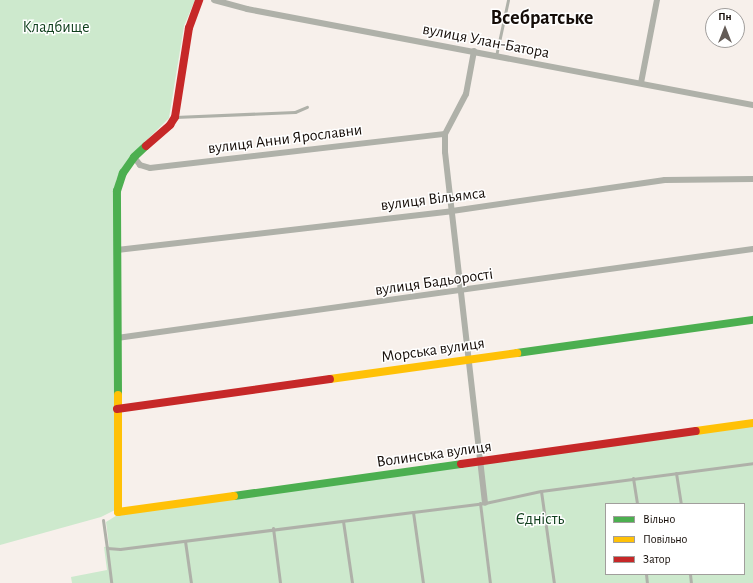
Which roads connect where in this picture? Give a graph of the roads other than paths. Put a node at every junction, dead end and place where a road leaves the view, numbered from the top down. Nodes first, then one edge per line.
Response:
1 (199, 0) edge
2 (214, 0) edge
3 (508, 0) edge
4 (657, 0) edge
5 (474, 52) junction
6 (496, 56) junction
7 (641, 83) junction
8 (753, 105) edge
9 (307, 107) dead end
10 (176, 117) junction
11 (445, 134) junction
12 (134, 157) junction
13 (753, 179) edge
14 (452, 211) junction
15 (753, 249) edge
16 (117, 250) junction
17 (459, 291) junction
18 (753, 320) edge
19 (117, 338) junction
20 (467, 359) junction
21 (118, 409) junction
22 (753, 423) edge
23 (478, 462) junction
24 (753, 463) edge
25 (676, 473) junction
26 (633, 478) junction
27 (541, 491) junction
28 (482, 503) junction
29 (637, 503) edge
30 (680, 503) edge
31 (413, 512) junction
32 (103, 520) dead end
33 (343, 521) junction
34 (273, 528) junction
35 (185, 541) junction
36 (107, 548) junction
37 (111, 583) edge
38 (191, 583) edge
39 (280, 583) edge
40 (352, 583) edge
41 (423, 583) edge
42 (490, 583) edge
43 (554, 583) edge

1 - 10 street
2 - 5 street, вулиця Улан-Батора
3 - 6 lane
4 - 7 street
5 - 6 street, вулиця Улан-Батора
5 - 11 street
6 - 7 street, вулиця Улан-Батора
7 - 8 street, вулиця Улан-Батора
9 - 10 lane
10 - 12 street
11 - 12 street, вулиця Анни Ярославни
11 - 14 street
12 - 16 street
13 - 14 street, вулиця Вільямса
14 - 16 street, вулиця Вільямса
14 - 17 street
15 - 17 street, вулиця Бадьорості
16 - 19 street
17 - 19 street, вулиця Бадьорості
17 - 20 street
18 - 20 street, Морська вулиця
19 - 21 street
20 - 21 street, Морська вулиця
20 - 23 street
21 - 23 street, Волинська вулиця
22 - 23 street, Волинська вулиця
23 - 28 street
24 - 25 lane
25 - 26 lane
25 - 30 lane
26 - 27 lane
26 - 29 lane
27 - 28 lane
27 - 43 lane
28 - 31 lane
28 - 42 lane
31 - 33 lane
31 - 41 lane
32 - 36 lane
33 - 34 lane
33 - 40 lane
34 - 35 lane
34 - 39 lane
35 - 36 lane
35 - 38 lane
36 - 37 lane

